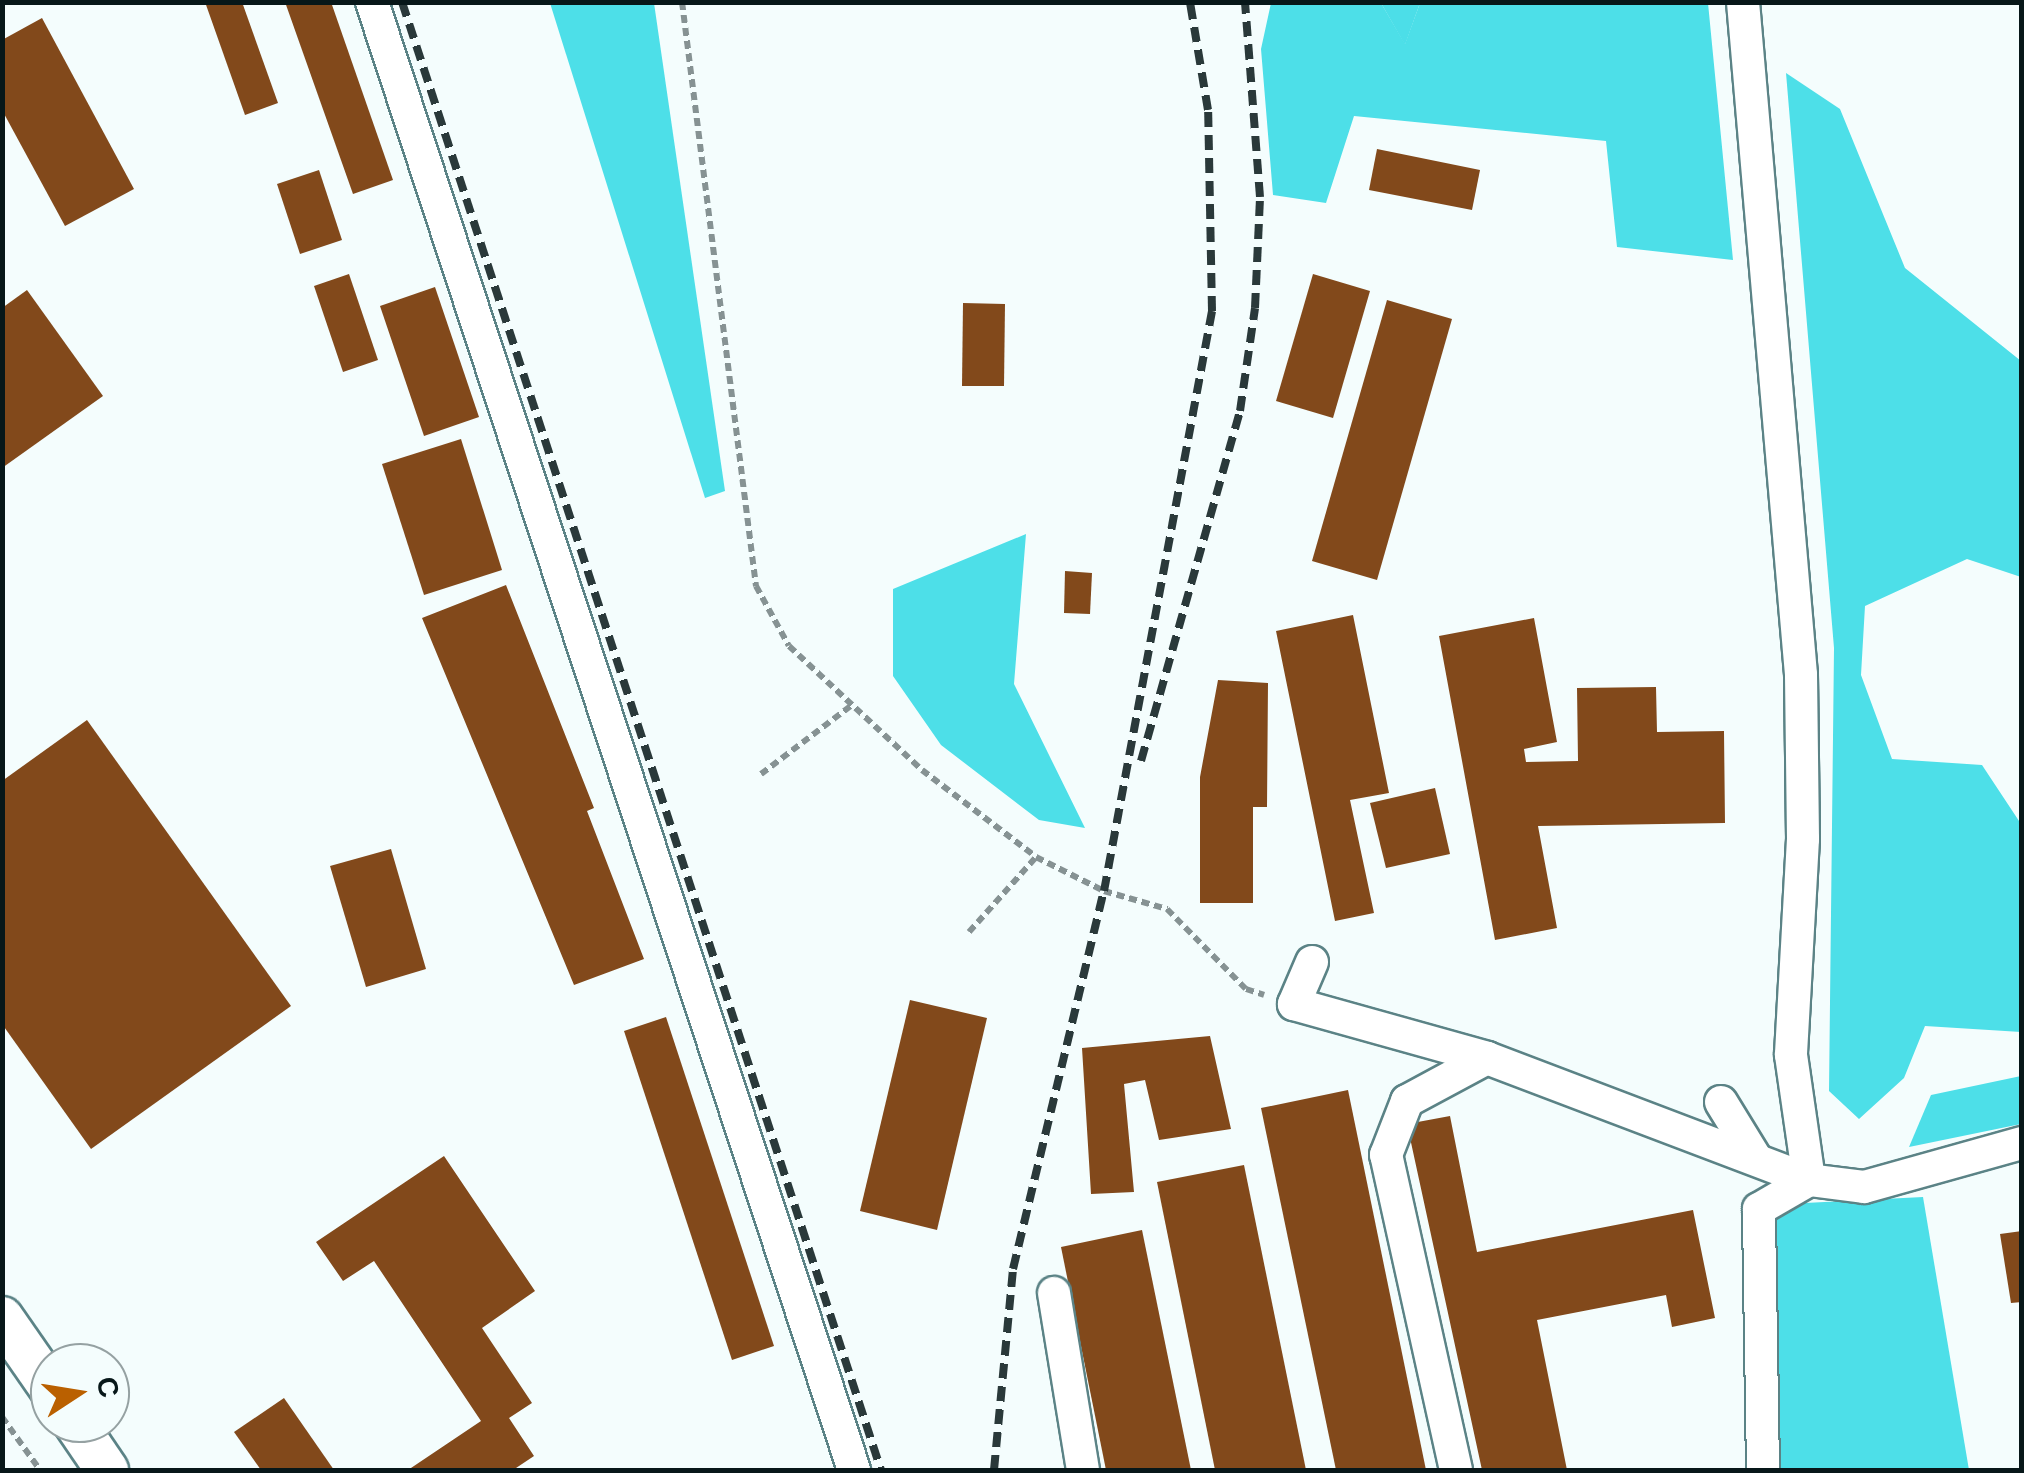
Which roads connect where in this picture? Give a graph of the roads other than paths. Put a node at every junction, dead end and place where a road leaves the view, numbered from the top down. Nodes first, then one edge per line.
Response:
1 (372, 2) edge
2 (1743, 2) edge
3 (1312, 962) dead end
4 (1488, 1058) junction
5 (1721, 1102) dead end
6 (2022, 1144) edge
7 (1756, 1158) junction
8 (1808, 1180) junction
9 (1054, 1292) dead end
10 (2, 1318) edge
11 (30, 1358) edge
12 (89, 1443) edge
13 (108, 1470) edge
14 (854, 1470) edge
15 (1084, 1470) edge
16 (1456, 1470) edge
17 (1764, 1470) edge

1 - 14 street
2 - 8 street
3 - 4 street
4 - 7 street
4 - 16 street
5 - 7 street
6 - 8 street
7 - 8 street
8 - 17 street
9 - 15 street
10 - 11 main road
12 - 13 main road

